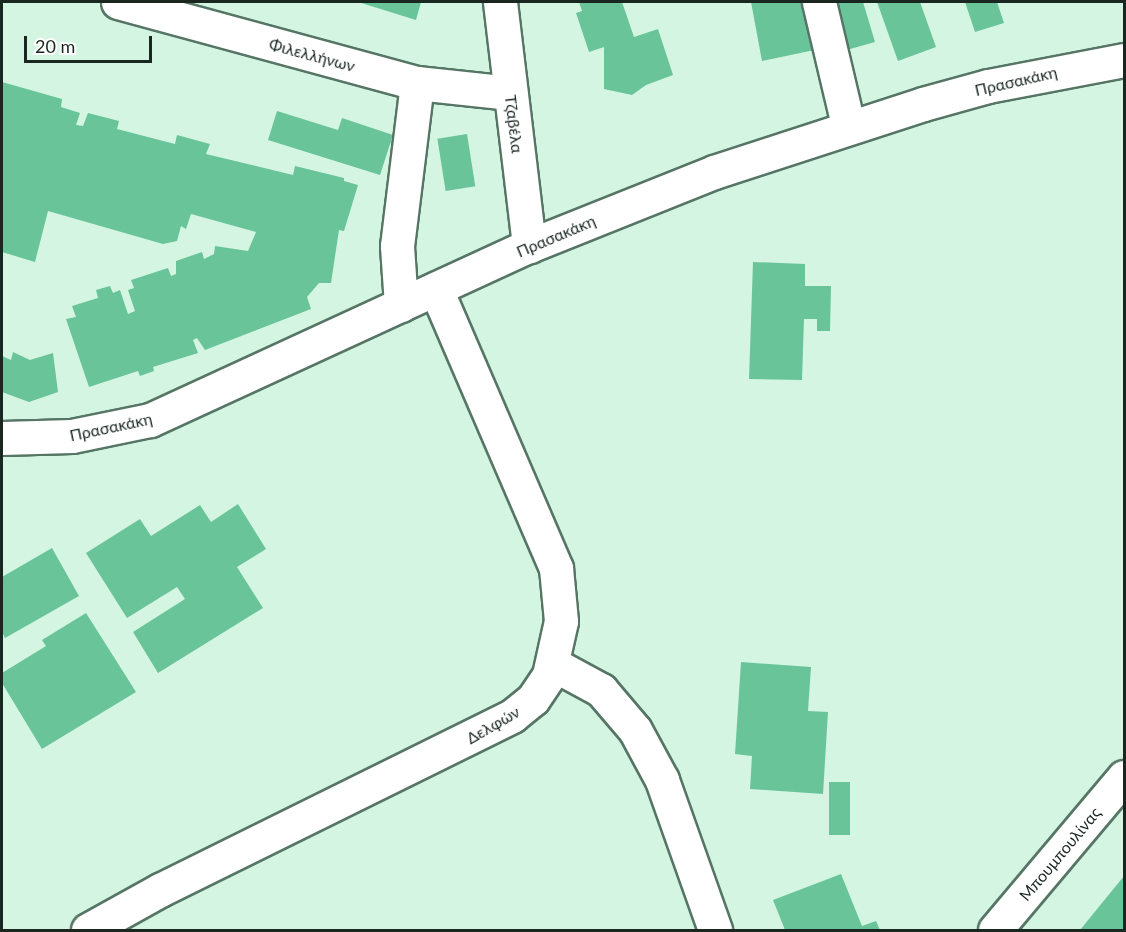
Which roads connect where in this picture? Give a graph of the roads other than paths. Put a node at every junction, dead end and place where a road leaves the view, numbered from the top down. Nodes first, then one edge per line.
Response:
1 (118, 2) edge
2 (500, 2) edge
3 (819, 2) edge
4 (1125, 60) edge
5 (417, 83) junction
6 (510, 93) junction
7 (849, 125) junction
8 (529, 246) junction
9 (436, 289) junction
10 (401, 304) junction
11 (2, 438) edge
12 (553, 664) junction
13 (1125, 777) edge
14 (88, 930) edge
15 (715, 930) edge
16 (995, 930) edge

1 - 5 street, Φιλελλήνων
2 - 6 street, Τζαβέλα
3 - 7 street
4 - 7 street, Πρασακάκη
5 - 6 street, Φιλελλήνων
5 - 10 street
6 - 8 street, Τζαβέλα
7 - 8 street, Πρασακάκη
8 - 9 street, Πρασακάκη
9 - 10 street, Πρασακάκη
9 - 12 street, Δελφών
10 - 11 street, Πρασακάκη
12 - 14 street, Δελφών
12 - 15 street
13 - 16 street, Μπουμπουλίνας

